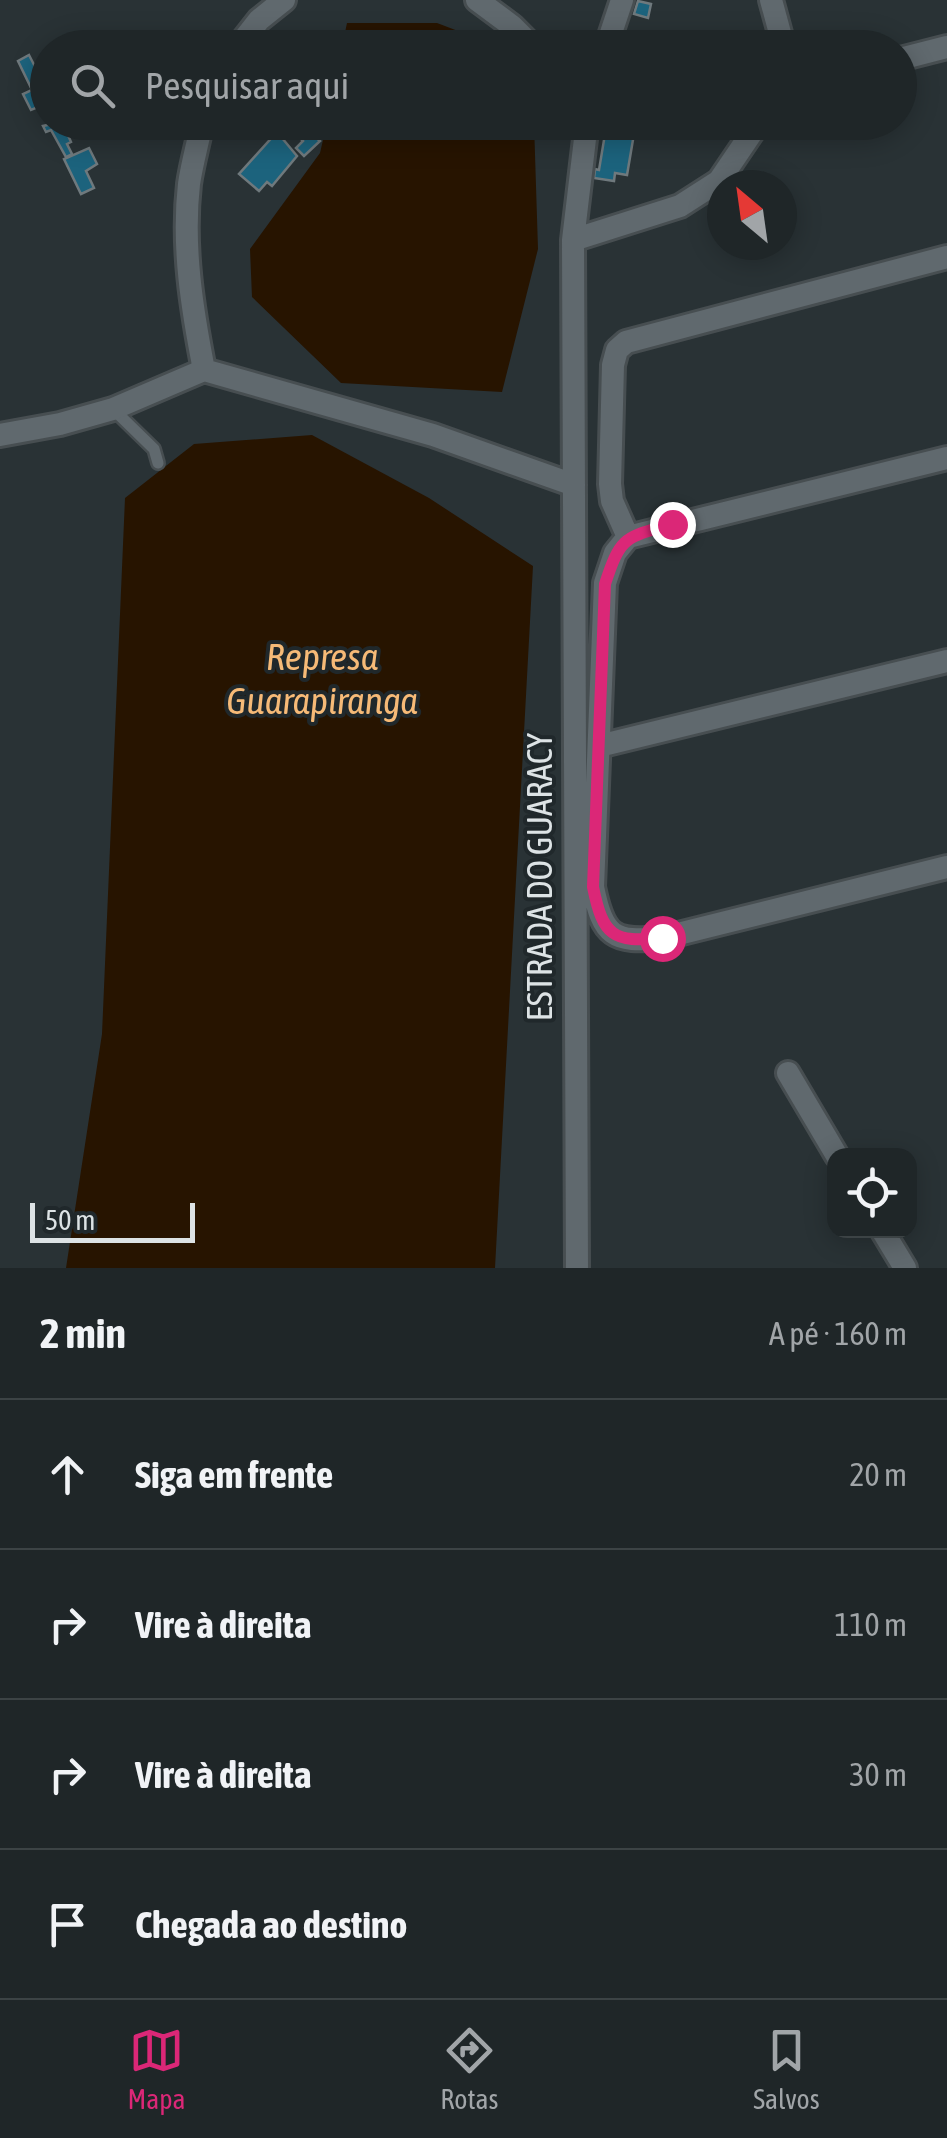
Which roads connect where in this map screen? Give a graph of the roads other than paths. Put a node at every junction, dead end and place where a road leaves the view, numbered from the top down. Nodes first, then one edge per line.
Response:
1 (284, 0) edge
2 (478, 0) edge
3 (622, 0) edge
4 (771, 0) edge
5 (250, 30) edge
6 (516, 30) edge
7 (612, 30) edge
8 (779, 30) edge
9 (947, 47) edge
10 (917, 55) edge
11 (198, 140) edge
12 (584, 140) edge
13 (747, 140) edge
14 (573, 240) junction
15 (947, 258) edge
16 (204, 370) junction
17 (114, 409) junction
18 (0, 435) edge
19 (947, 458) edge
20 (158, 463) dead end
21 (574, 485) junction
22 (628, 537) junction
23 (947, 661) edge
24 (600, 746) junction
25 (947, 868) edge
26 (788, 1073) dead end
27 (832, 1148) edge
28 (887, 1238) edge
29 (577, 1268) edge
30 (905, 1268) edge

1 - 5 street
2 - 6 street
3 - 7 street
4 - 8 street
9 - 10 street
11 - 16 street
12 - 14 street, ESTRADA DO GUARACY
13 - 14 street
14 - 21 street, ESTRADA DO GUARACY
15 - 22 street
16 - 17 street
16 - 21 street
17 - 18 street
17 - 20 lane
19 - 22 street
21 - 29 street, ESTRADA DO GUARACY
22 - 24 street
23 - 24 street
24 - 25 street
26 - 27 street
28 - 30 street

